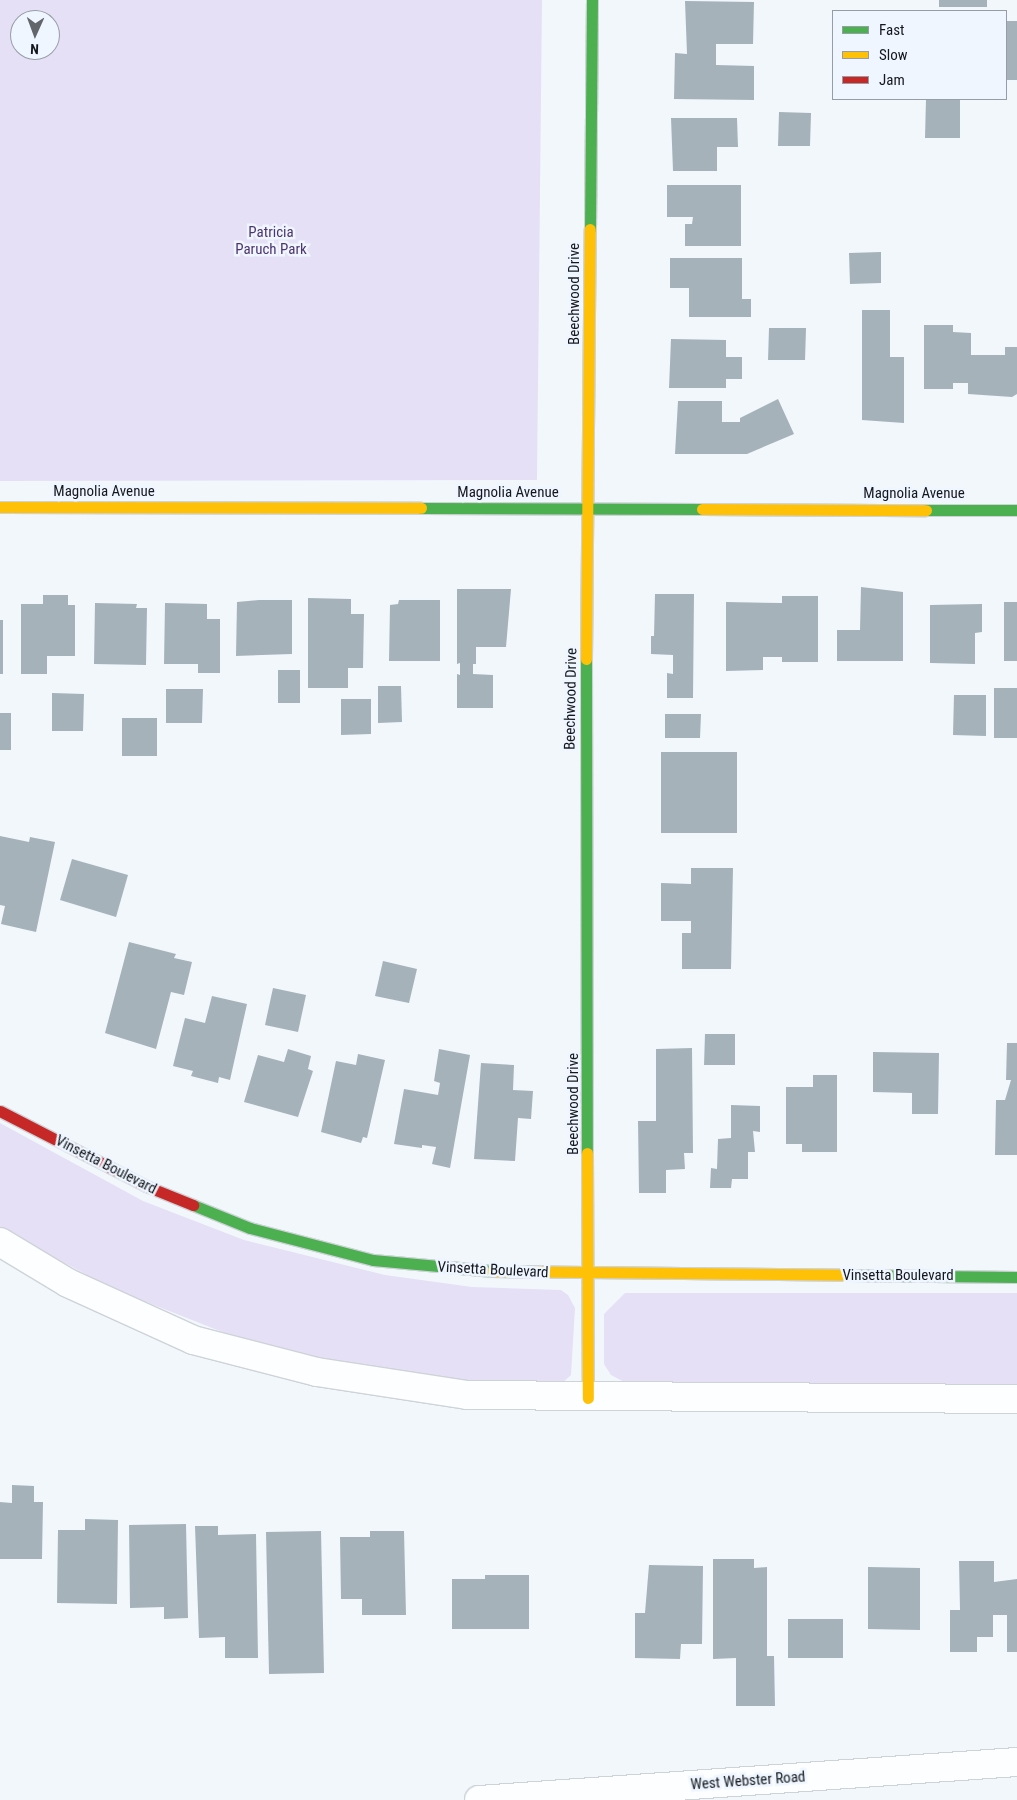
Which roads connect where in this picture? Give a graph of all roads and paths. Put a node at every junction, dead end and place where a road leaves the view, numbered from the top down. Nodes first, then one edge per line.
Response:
1 (592, 0) edge
2 (0, 507) edge
3 (588, 508) junction
4 (1017, 510) edge
5 (0, 1111) edge
6 (0, 1242) edge
7 (590, 1274) junction
8 (1017, 1276) edge
9 (588, 1398) junction
10 (1017, 1399) edge
11 (1017, 1762) edge
12 (479, 1800) edge

1 - 3 street, Beechwood Drive
2 - 3 street, Magnolia Avenue
3 - 4 street, Magnolia Avenue
3 - 7 street, Beechwood Drive
5 - 7 street, Vinsetta Boulevard
6 - 9 street
7 - 8 street, Vinsetta Boulevard
7 - 9 street, Beechwood Drive
9 - 10 street
11 - 12 street, West Webster Road

